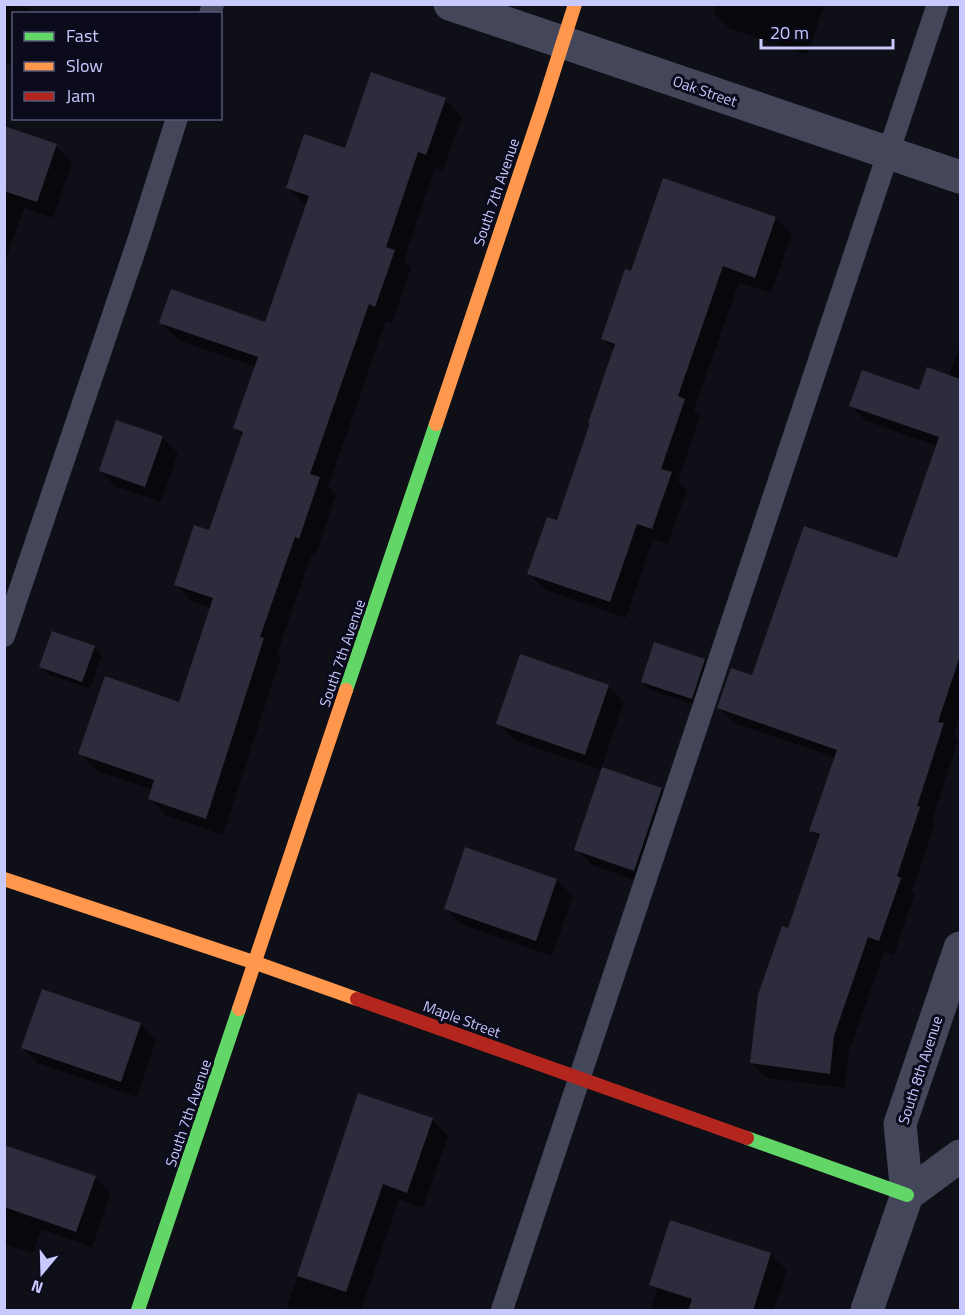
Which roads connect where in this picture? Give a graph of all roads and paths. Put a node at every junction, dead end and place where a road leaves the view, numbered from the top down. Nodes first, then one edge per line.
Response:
1 (450, 4) edge
2 (575, 4) edge
3 (938, 4) edge
4 (562, 43) junction
5 (176, 120) edge
6 (889, 153) junction
7 (960, 177) edge
8 (4, 636) edge
9 (4, 879) edge
10 (960, 948) edge
11 (256, 963) junction
12 (580, 1078) junction
13 (960, 1156) edge
14 (907, 1195) junction
15 (138, 1311) edge
16 (502, 1311) edge
17 (867, 1311) edge

1 - 4 street, Oak Street
2 - 4 street, South 7th Avenue
3 - 6 lane
4 - 6 street, Oak Street
4 - 11 street, South 7th Avenue
5 - 8 lane
6 - 7 street, Oak Street
6 - 12 lane
9 - 11 street, Maple Street
10 - 14 street, South 8th Avenue
11 - 12 street, Maple Street
11 - 15 street, South 7th Avenue
12 - 14 street, Maple Street
12 - 16 lane
13 - 14 street
14 - 17 street, South 8th Avenue

